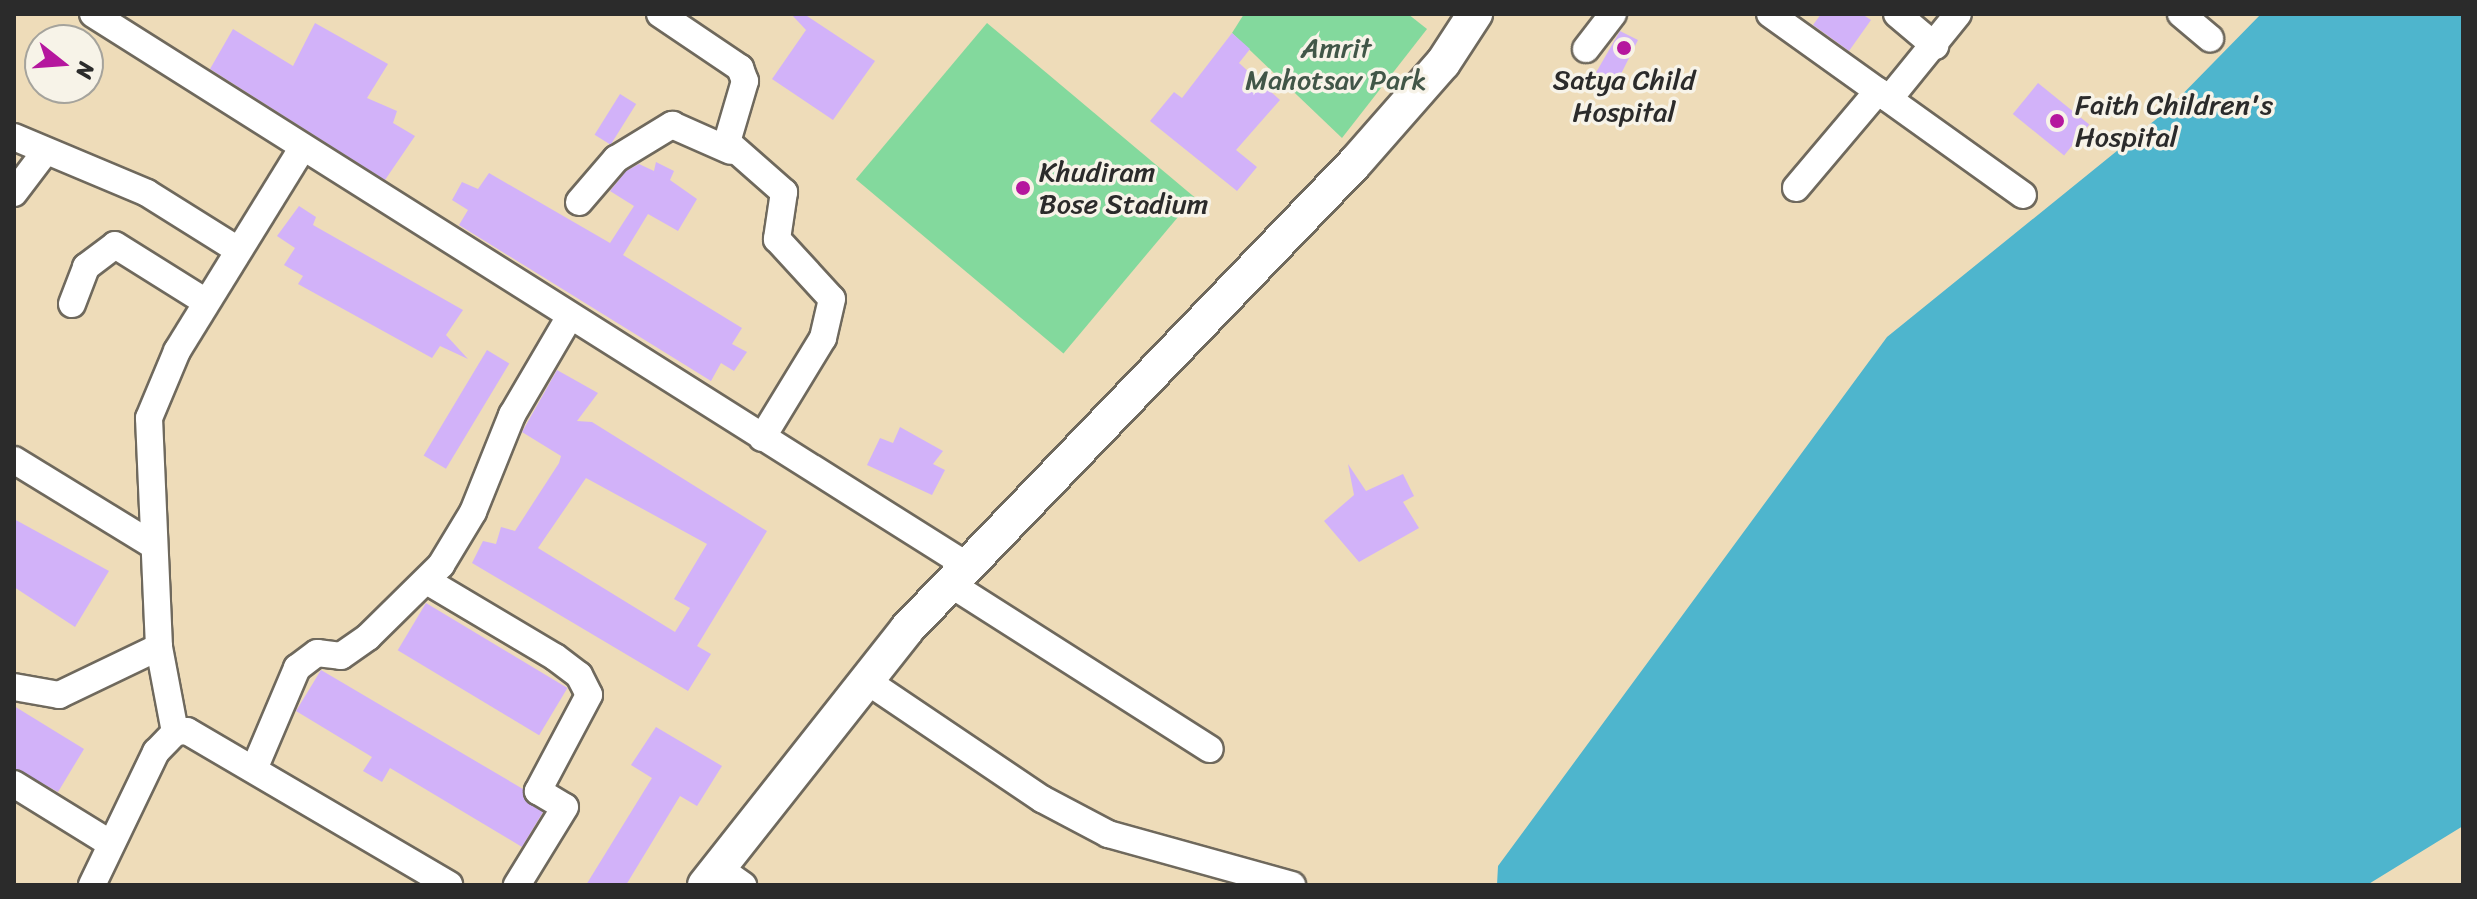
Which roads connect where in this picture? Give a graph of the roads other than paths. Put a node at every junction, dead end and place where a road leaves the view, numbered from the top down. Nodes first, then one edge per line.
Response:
1 (93, 14) edge
2 (660, 14) edge
3 (1613, 14) edge
4 (1770, 14) edge
5 (1897, 14) edge
6 (1958, 14) edge
7 (2181, 14) edge
8 (1467, 17) edge
9 (2210, 38) dead end
10 (1935, 46) junction
11 (1586, 49) dead end
12 (1883, 95) junction
13 (14, 137) edge
14 (301, 150) junction
15 (731, 151) junction
16 (45, 152) junction
17 (1796, 188) dead end
18 (14, 193) edge
19 (2023, 195) dead end
20 (579, 202) dead end
21 (238, 250) junction
22 (206, 302) junction
23 (72, 304) dead end
24 (569, 318) junction
25 (762, 438) junction
26 (14, 460) edge
27 (151, 544) junction
28 (957, 574) junction
29 (427, 581) junction
30 (159, 647) junction
31 (864, 679) junction
32 (14, 687) edge
33 (175, 732) junction
34 (1210, 749) dead end
35 (255, 767) junction
36 (14, 784) edge
37 (111, 844) junction
38 (1184, 860) junction
39 (722, 879) edge
40 (92, 885) edge
41 (449, 885) edge
42 (517, 885) edge
43 (1201, 885) edge
44 (1292, 885) edge

1 - 14 street
2 - 15 street
3 - 11 street
4 - 12 street
5 - 10 street
6 - 10 street
7 - 9 street
8 - 28 main road
10 - 12 street
12 - 17 street
12 - 19 street
13 - 16 street
14 - 21 street
14 - 24 street
15 - 20 street
15 - 25 street
16 - 18 street
16 - 21 street
21 - 22 street
22 - 23 street
22 - 27 street
24 - 25 street
24 - 29 street
25 - 28 street
26 - 27 street
27 - 30 street
28 - 31 main road
28 - 34 street
29 - 35 street
29 - 42 street
30 - 32 street
30 - 33 street
31 - 38 street
31 - 39 main road
33 - 35 street
33 - 37 street
35 - 41 street
36 - 37 street
37 - 40 street
38 - 43 street
38 - 44 street

